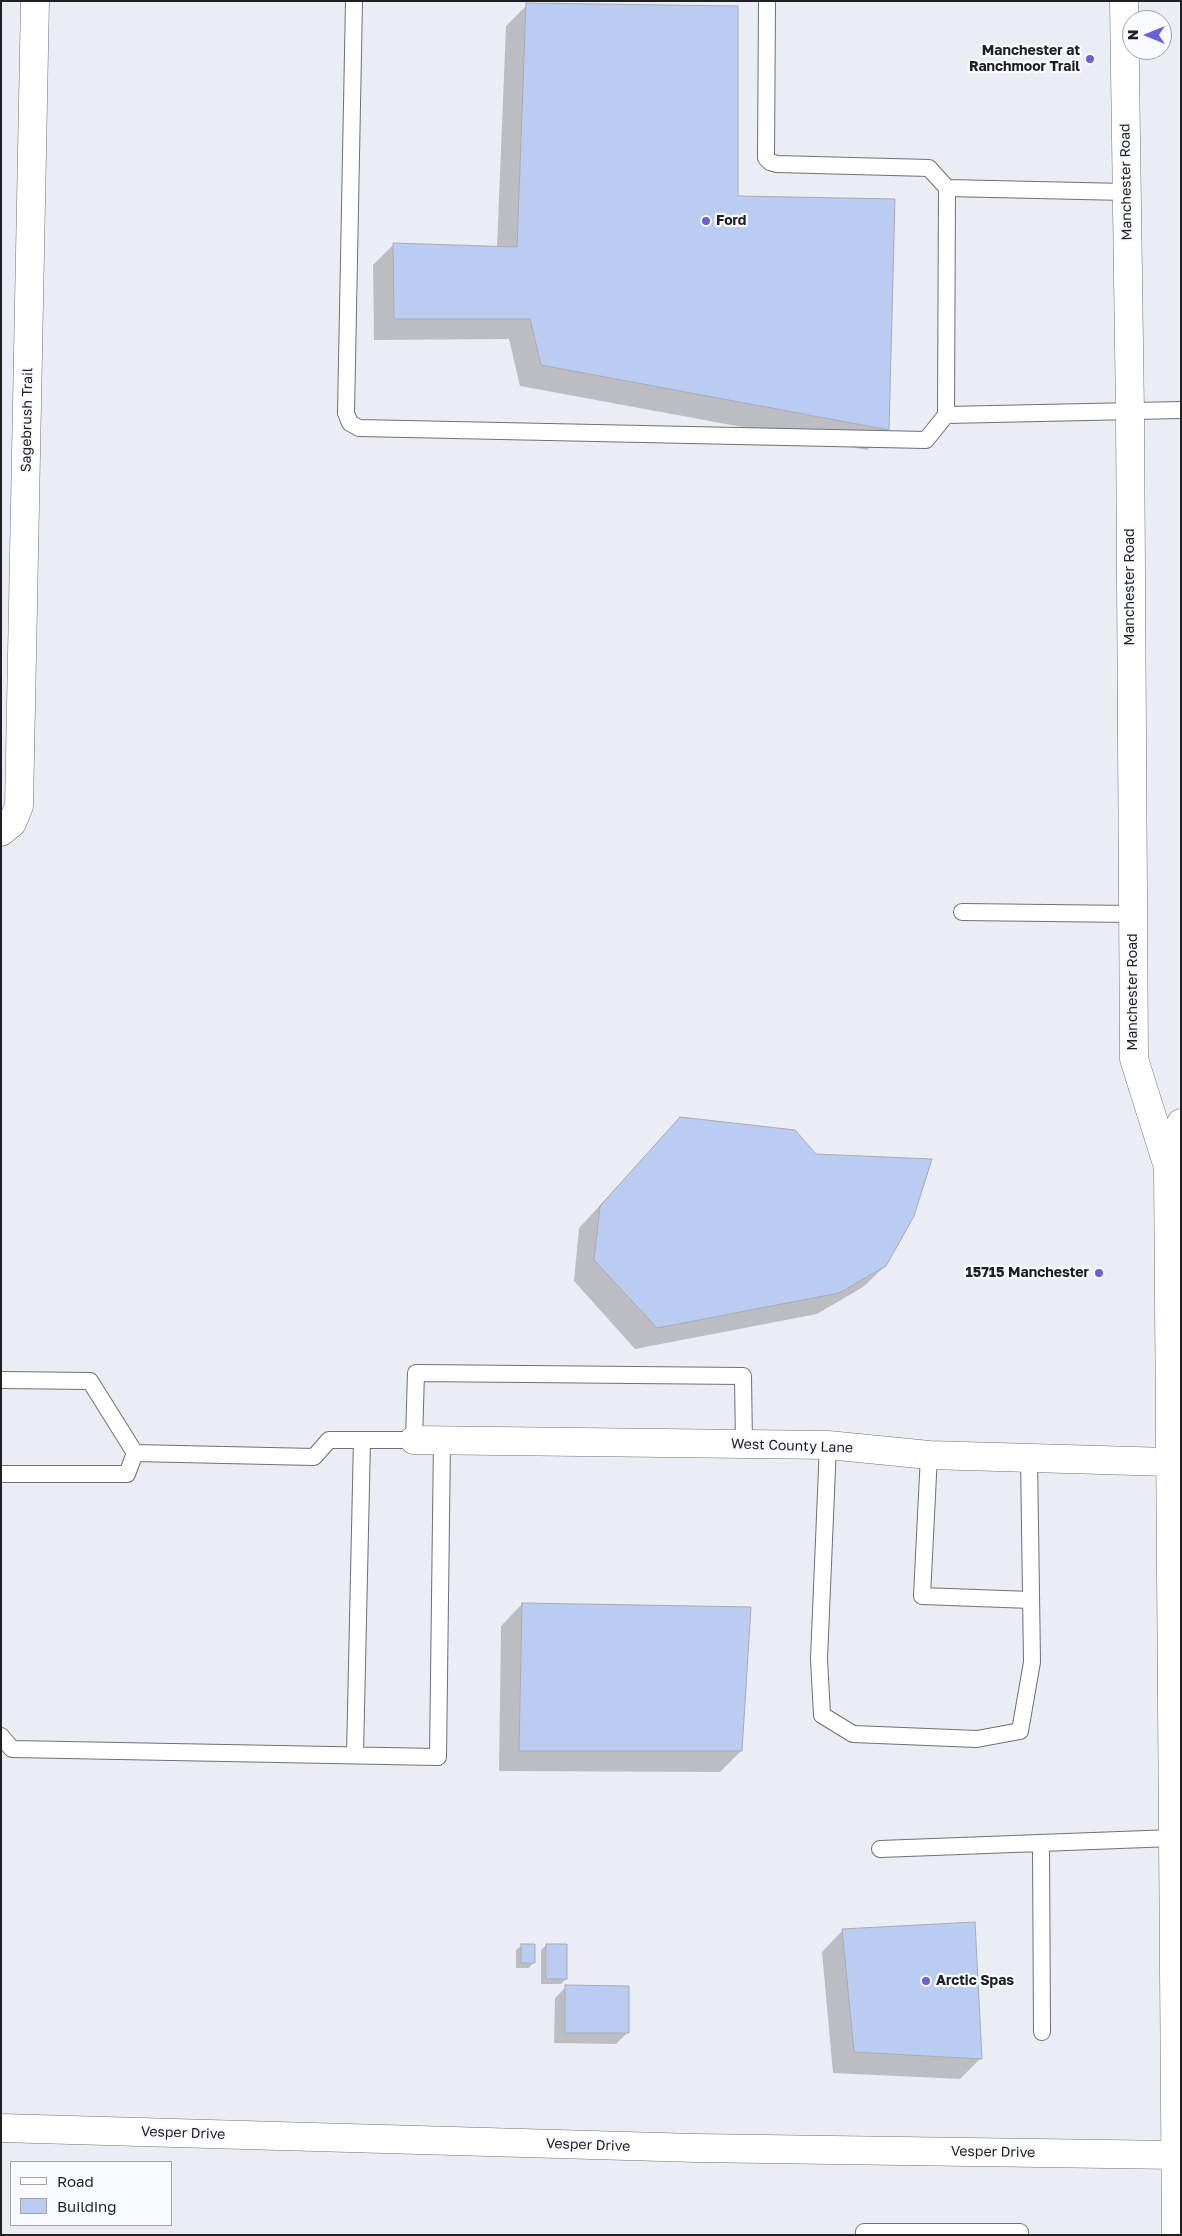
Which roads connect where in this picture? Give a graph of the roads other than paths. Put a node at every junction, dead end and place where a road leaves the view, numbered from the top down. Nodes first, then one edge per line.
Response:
1 (35, 1) edge
2 (354, 1) edge
3 (767, 1) edge
4 (1124, 1) edge
5 (947, 188) junction
6 (1126, 192) junction
7 (1181, 410) edge
8 (1130, 413) junction
9 (946, 415) junction
10 (1, 832) edge
11 (962, 912) dead end
12 (1132, 914) junction
13 (1181, 1123) edge
14 (1168, 1167) junction
15 (1, 1380) edge
16 (362, 1440) junction
17 (414, 1440) junction
18 (442, 1440) junction
19 (744, 1444) junction
20 (828, 1445) junction
21 (135, 1454) junction
22 (929, 1455) junction
23 (1029, 1458) junction
24 (1169, 1462) junction
25 (1, 1474) edge
26 (1031, 1600) junction
27 (1, 1736) edge
28 (355, 1755) junction
29 (1173, 1838) junction
30 (1041, 1843) junction
31 (880, 1849) dead end
32 (1042, 2032) dead end
33 (1, 2128) edge
34 (1175, 2156) junction
35 (1020, 2234) edge
36 (864, 2235) edge
37 (1176, 2235) edge

1 - 10 main road, Sagebrush Trail
2 - 9 lane
3 - 5 lane
4 - 6 main road, Manchester Road
5 - 6 lane
5 - 9 lane
6 - 8 main road, Manchester Road
7 - 8 lane
8 - 9 lane
8 - 12 main road, Manchester Road
11 - 12 lane
12 - 14 main road, Manchester Road
13 - 14 main road, Manchester Road
14 - 24 main road, Manchester Road
15 - 21 lane
16 - 17 lane
16 - 21 lane
16 - 28 lane
17 - 18 main road, West County Lane
17 - 19 lane
18 - 19 main road, West County Lane
18 - 28 lane
19 - 20 main road, West County Lane
20 - 22 main road, West County Lane
20 - 26 lane
21 - 25 lane
22 - 23 main road, West County Lane
22 - 26 lane
23 - 24 main road, West County Lane
23 - 26 lane
24 - 29 main road, Manchester Road
27 - 28 lane
29 - 30 lane
29 - 34 main road, Manchester Road
30 - 31 lane
30 - 32 lane
33 - 34 main road, Vesper Drive
34 - 37 main road, Manchester Road
35 - 36 lane

